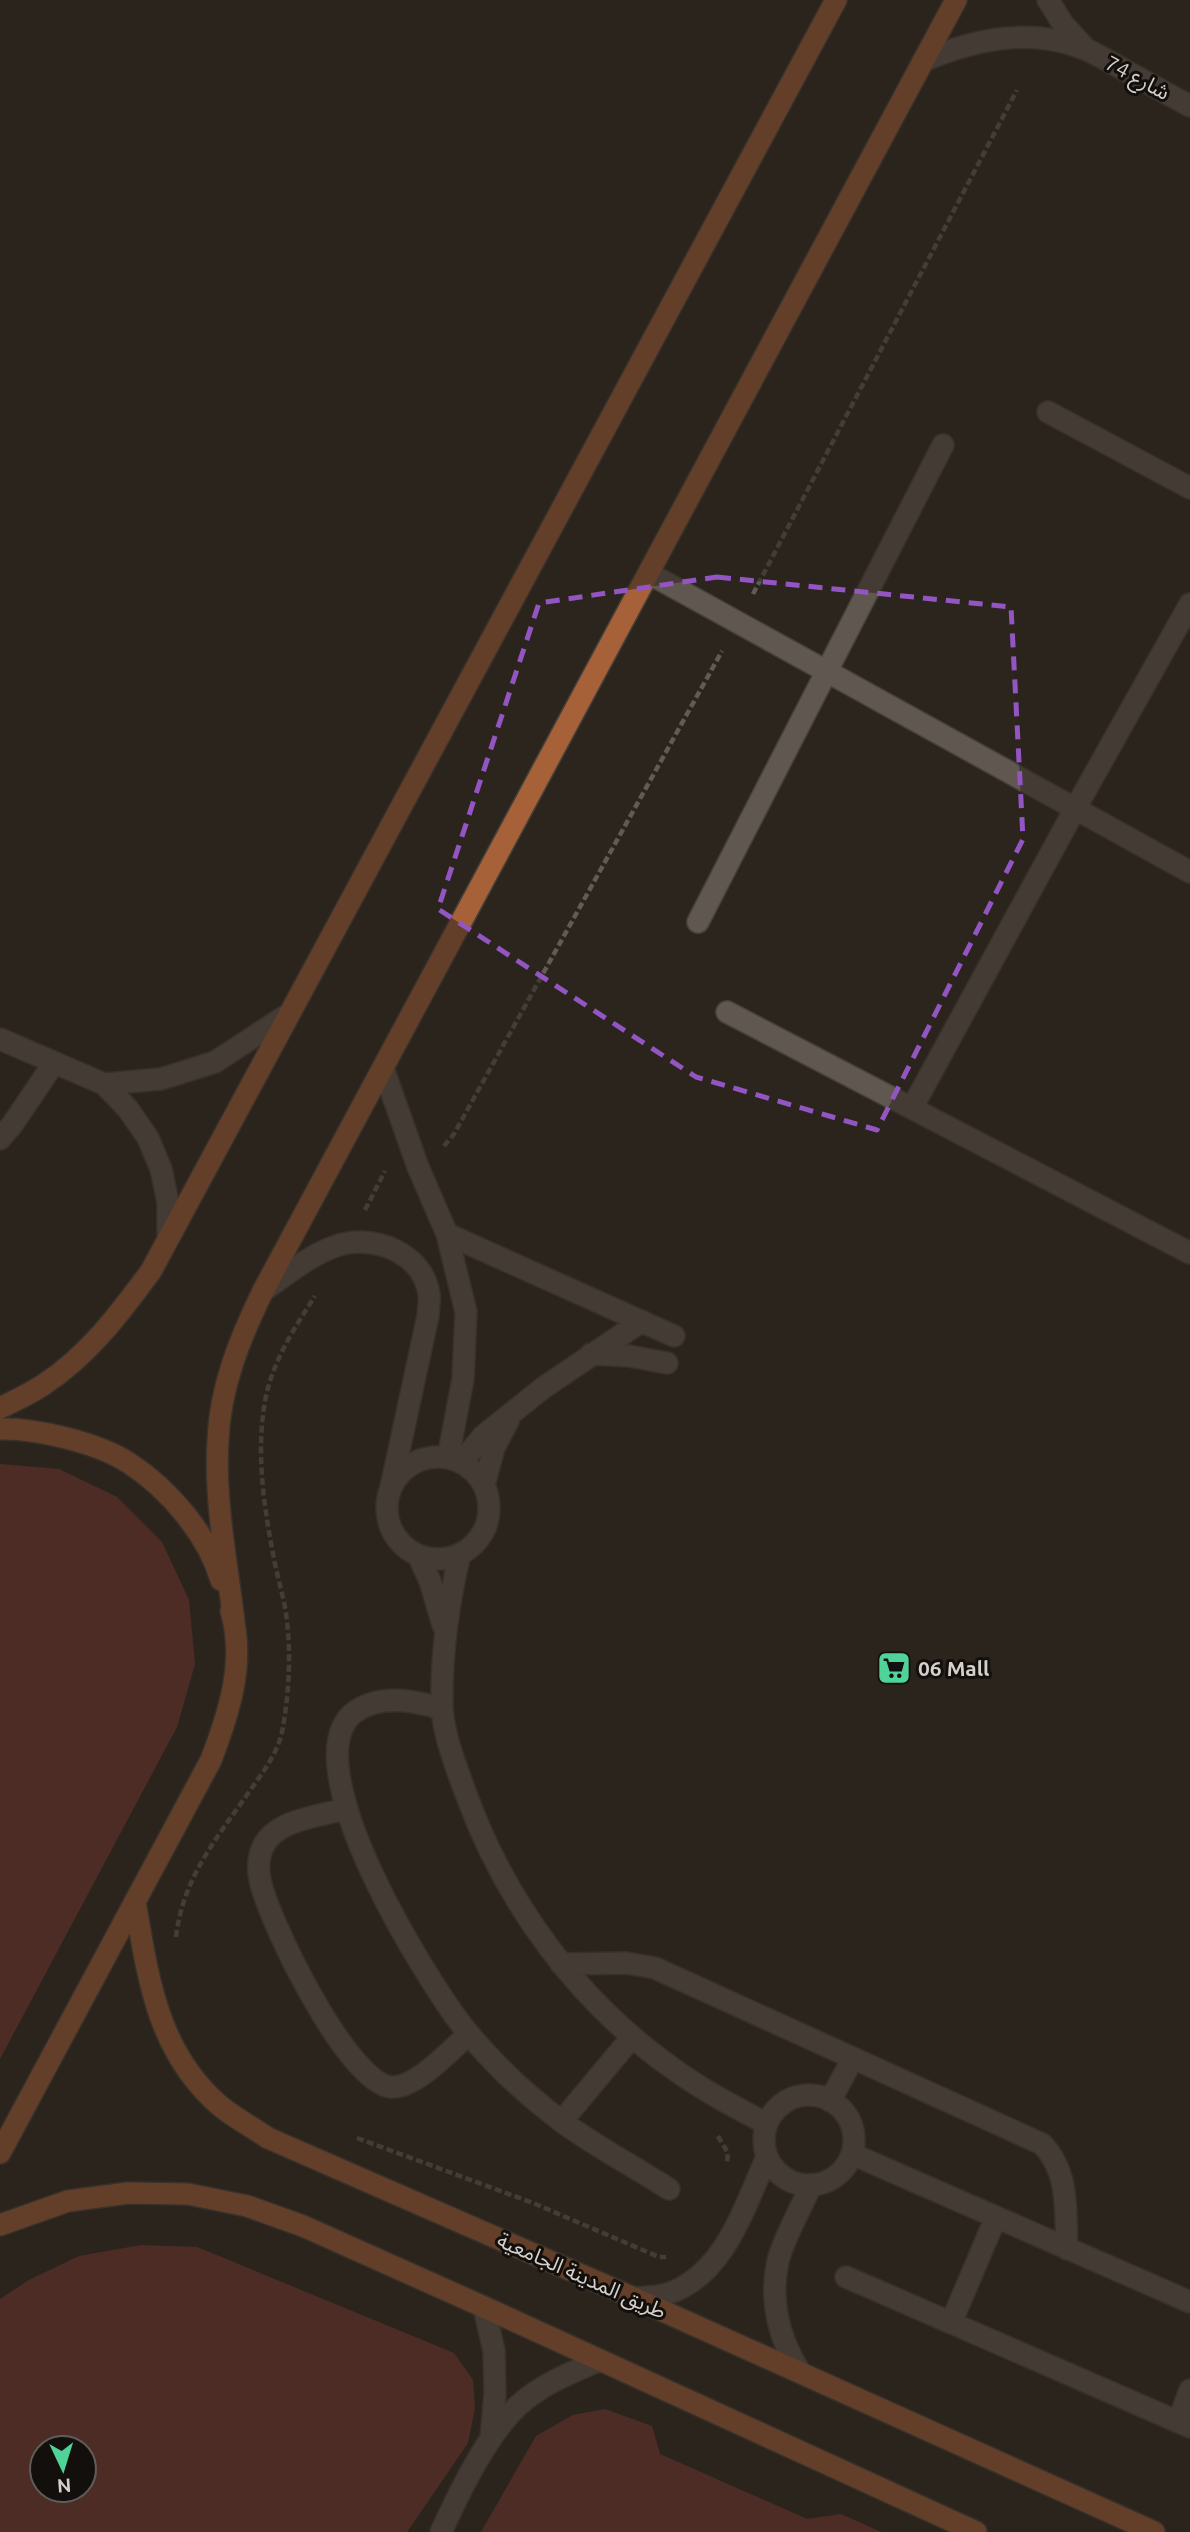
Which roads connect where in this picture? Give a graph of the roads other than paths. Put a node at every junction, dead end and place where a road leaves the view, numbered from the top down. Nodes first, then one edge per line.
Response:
1 (836, 0) edge
2 (956, 0) edge
3 (1048, 0) edge
4 (1086, 49) junction
5 (923, 61) junction
6 (1190, 106) edge
7 (1048, 412) dead end
8 (943, 444) dead end
9 (1190, 488) edge
10 (650, 574) junction
11 (1190, 604) edge
12 (826, 671) junction
13 (1075, 809) junction
14 (1190, 872) edge
15 (698, 922) dead end
16 (727, 1012) dead end
17 (287, 1015) junction
18 (0, 1039) edge
19 (54, 1063) junction
20 (383, 1068) junction
21 (104, 1084) junction
22 (912, 1108) junction
23 (0, 1139) edge
24 (447, 1234) junction
25 (169, 1237) junction
26 (1190, 1253) edge
27 (263, 1291) junction
28 (642, 1321) junction
29 (674, 1336) dead end
30 (591, 1354) junction
31 (667, 1363) dead end
32 (0, 1408) edge
33 (512, 1414) junction
34 (0, 1429) edge
35 (455, 1460) junction
36 (484, 1485) junction
37 (391, 1487) junction
38 (460, 1554) junction
39 (418, 1555) junction
40 (234, 1622) junction
41 (445, 1634) junction
42 (442, 1709) junction
43 (345, 1809) junction
44 (135, 1901) junction
45 (561, 1964) junction
46 (469, 2034) junction
47 (632, 2037) junction
48 (853, 2057) junction
49 (830, 2101) junction
50 (562, 2121) junction
51 (767, 2124) junction
52 (0, 2153) edge
53 (852, 2154) junction
54 (767, 2157) junction
55 (811, 2185) junction
56 (669, 2189) dead end
57 (996, 2217) junction
58 (0, 2225) edge
59 (1068, 2249) junction
60 (846, 2277) dead end
61 (635, 2298) junction
62 (1190, 2302) edge
63 (484, 2307) junction
64 (951, 2323) junction
65 (600, 2360) junction
66 (800, 2372) junction
67 (1190, 2390) edge
68 (1184, 2424) edge
69 (491, 2437) junction
70 (441, 2532) edge
71 (976, 2532) edge
72 (1154, 2532) edge

1 - 17 main road
2 - 5 main road
3 - 4 street, شارع 74
4 - 5 street, شارع 74
4 - 6 street, شارع 74
5 - 10 main road
7 - 9 street
8 - 12 street
10 - 12 street
10 - 20 main road
11 - 13 street
12 - 13 street
12 - 15 street
13 - 14 street
13 - 22 street
16 - 22 street
17 - 21 street
17 - 25 main road
18 - 19 street
19 - 21 street
19 - 23 street
20 - 24 street
20 - 27 main road
21 - 25 street
22 - 26 street
24 - 28 street
24 - 35 street
25 - 32 main road
27 - 37 street
27 - 40 main road
28 - 29 street
28 - 30 street
30 - 31 street
30 - 33 street
33 - 35 street
33 - 36 street
34 - 40 main road
35 - 36 street
35 - 37 street
36 - 38 street
37 - 39 street
38 - 39 street
38 - 41 street
39 - 41 street
40 - 44 main road
41 - 42 street
42 - 43 street
42 - 45 street
43 - 46 street
43 - 46 street
44 - 52 main road
44 - 61 main road, طريق المدينة الجامعية
45 - 47 street
45 - 48 street
46 - 50 street
47 - 50 street
47 - 51 street
48 - 49 street
48 - 59 street
49 - 51 street
49 - 53 street
50 - 56 street
51 - 54 street
53 - 55 street
53 - 57 street
54 - 55 street
54 - 61 street
55 - 66 street
57 - 59 street
57 - 64 street
58 - 63 main road
59 - 62 street
60 - 64 street
61 - 66 main road, طريق المدينة الجامعية
63 - 65 main road
63 - 69 street
64 - 68 street
65 - 69 street
65 - 71 main road
66 - 72 main road, طريق المدينة الجامعية
67 - 68 street
69 - 70 street

